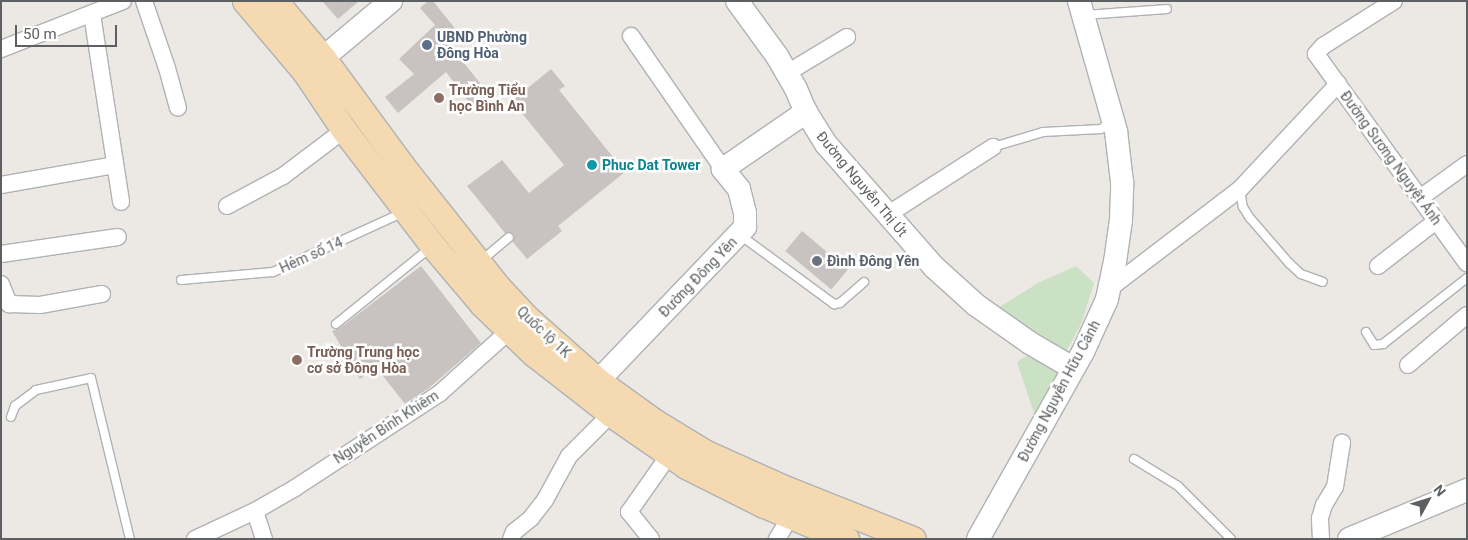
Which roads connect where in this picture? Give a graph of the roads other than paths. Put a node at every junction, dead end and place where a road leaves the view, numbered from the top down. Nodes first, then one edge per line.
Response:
1 (123, 1) edge
2 (144, 1) edge
3 (245, 1) edge
4 (275, 1) edge
5 (391, 1) edge
6 (737, 1) edge
7 (1394, 1) edge
8 (1081, 8) edge
9 (1167, 9) dead end
10 (92, 14) junction
11 (631, 36) dead end
12 (848, 37) dead end
13 (1, 48) edge
14 (314, 65) junction
15 (787, 73) junction
16 (1338, 84) junction
17 (178, 108) dead end
18 (806, 112) junction
19 (1114, 119) junction
20 (344, 130) junction
21 (993, 147) joint
22 (1467, 164) edge
23 (114, 165) junction
24 (723, 169) junction
25 (1, 185) edge
26 (1240, 189) junction
27 (1420, 198) junction
28 (120, 202) dead end
29 (227, 206) dead end
30 (406, 211) junction
31 (887, 215) junction
32 (1436, 221) junction
33 (739, 234) junction
34 (509, 236) dead end
35 (118, 237) dead end
36 (433, 246) junction
37 (1, 254) edge
38 (479, 263) junction
39 (1467, 263) edge
40 (1378, 266) dead end
41 (1467, 278) edge
42 (181, 280) dead end
43 (864, 282) dead end
44 (1323, 282) dead end
45 (1, 284) edge
46 (1109, 289) junction
47 (102, 294) dead end
48 (1467, 315) edge
49 (336, 324) dead end
50 (517, 324) junction
51 (1366, 332) dead end
52 (1408, 365) dead end
53 (1073, 368) junction
54 (598, 381) junction
55 (611, 414) junction
56 (11, 417) dead end
57 (1342, 443) dead end
58 (669, 455) junction
59 (1134, 459) dead end
60 (1467, 490) edge
61 (255, 511) junction
62 (791, 516) junction
63 (813, 533) edge
64 (130, 539) edge
65 (195, 539) edge
66 (264, 539) edge
67 (511, 539) edge
68 (651, 539) edge
69 (776, 539) edge
70 (846, 539) edge
71 (913, 539) edge
72 (978, 539) edge
73 (1231, 539) edge
74 (1321, 539) edge
75 (1348, 539) edge

1 - 10 street
2 - 17 street
3 - 14 main road, Quốc lộ 1K
4 - 14 main road, Quốc lộ 1K
5 - 14 street
6 - 15 street, Đường Nguyễn Thị Út
7 - 16 street, Đường Sương Nguyệt Ánh
8 - 9 lane
8 - 19 street, Đường Nguyễn Hữu Cảnh
10 - 13 street
10 - 23 street
11 - 24 street
12 - 15 street
14 - 20 main road, Quốc lộ 1K
14 - 38 main road, Quốc lộ 1K
15 - 18 street, Đường Nguyễn Thị Út
16 - 26 street
16 - 27 street, Đường Sương Nguyệt Ánh
18 - 24 street
18 - 31 street, Đường Nguyễn Thị Út
19 - 21 lane
19 - 46 street, Đường Nguyễn Hữu Cảnh
20 - 29 street
20 - 30 main road, Quốc lộ 1K
21 - 31 street
22 - 27 street
23 - 25 street
23 - 28 street
24 - 33 street, Đường Đông Yên
26 - 44 lane
26 - 46 street
27 - 32 street, Đường Sương Nguyệt Ánh
30 - 36 main road, Quốc lộ 1K
30 - 42 lane, Hẻm số 14
31 - 53 street, Đường Nguyễn Thị Út
32 - 39 street, Đường Sương Nguyệt Ánh
32 - 40 street
33 - 43 lane
33 - 54 street, Đường Đông Yên
34 - 38 lane
35 - 37 street
36 - 49 lane
36 - 50 main road, Quốc lộ 1K
38 - 50 main road, Quốc lộ 1K
41 - 51 lane
45 - 47 street
46 - 53 street, Đường Nguyễn Hữu Cảnh
48 - 52 street
50 - 54 main road, Quốc lộ 1K
50 - 55 main road, Quốc lộ 1K
50 - 61 street, Nguyễn Bỉnh Khiêm
53 - 72 street, Đường Nguyễn Hữu Cảnh
54 - 71 main road, Quốc lộ 1K
55 - 58 main road, Quốc lộ 1K
55 - 67 street
56 - 64 lane
57 - 74 street
58 - 62 main road, Quốc lộ 1K
58 - 68 street
59 - 73 lane
60 - 75 street
61 - 65 street, Nguyễn Bỉnh Khiêm
61 - 66 street
62 - 63 main road, Quốc lộ 1K
62 - 69 street
63 - 70 main road, Quốc lộ 1K

